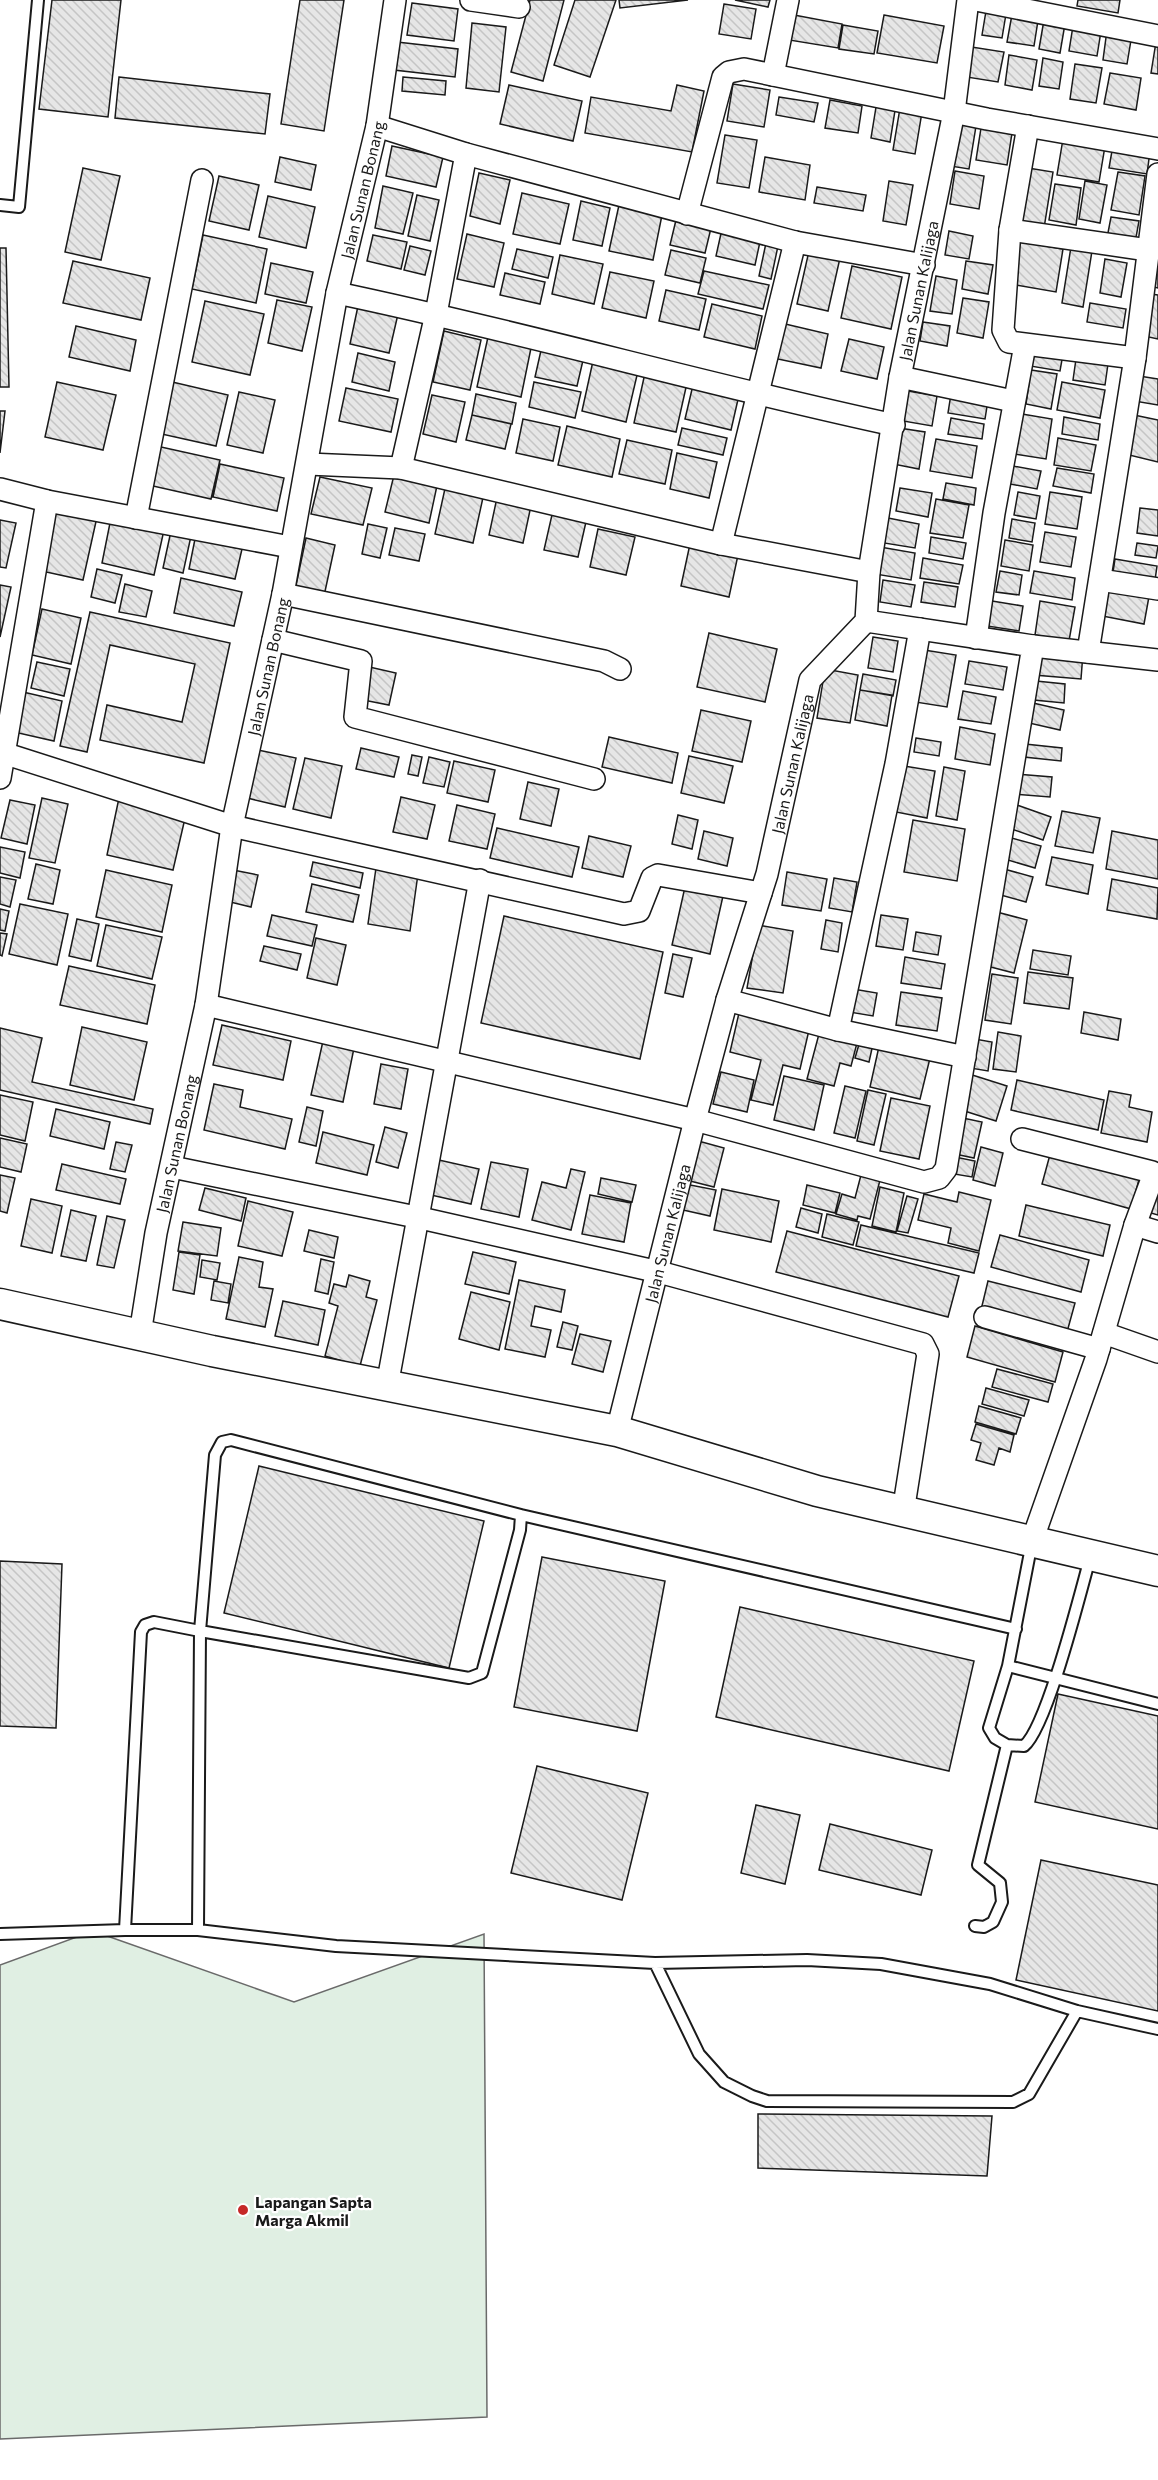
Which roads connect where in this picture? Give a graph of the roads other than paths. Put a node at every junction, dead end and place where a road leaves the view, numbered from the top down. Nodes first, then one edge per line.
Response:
1 (38, 0) edge
2 (395, 0) edge
3 (471, 0) edge
4 (788, 0) edge
5 (968, 0) edge
6 (976, 0) edge
7 (519, 7) dead end
8 (1158, 36) edge
9 (773, 75) junction
10 (954, 112) junction
11 (377, 126) junction
12 (1028, 126) junction
13 (1158, 149) edge
14 (466, 154) junction
15 (1158, 174) edge
16 (202, 180) dead end
17 (0, 205) edge
18 (687, 214) junction
19 (1010, 230) junction
20 (795, 242) junction
21 (1148, 250) junction
22 (924, 265) junction
23 (337, 293) junction
24 (436, 314) junction
25 (1025, 345) junction
26 (1135, 358) junction
27 (900, 376) junction
28 (757, 394) junction
29 (1013, 401) junction
30 (894, 425) junction
31 (308, 464) junction
32 (401, 468) junction
33 (0, 489) edge
34 (47, 501) junction
35 (136, 518) junction
36 (722, 544) junction
37 (290, 547) junction
38 (869, 572) junction
39 (1100, 580) junction
40 (1158, 589) edge
41 (283, 594) junction
42 (866, 621) junction
43 (920, 629) junction
44 (976, 638) junction
45 (273, 640) junction
46 (1033, 646) junction
47 (1088, 652) junction
48 (1158, 660) edge
49 (620, 669) dead end
50 (2, 752) edge
51 (0, 778) edge
52 (594, 779) dead end
53 (232, 826) junction
54 (480, 880) junction
55 (761, 893) junction
56 (727, 1000) junction
57 (206, 1005) junction
58 (838, 1030) junction
59 (965, 1057) junction
60 (445, 1063) junction
61 (695, 1120) junction
62 (1022, 1139) dead end
63 (172, 1167) junction
64 (416, 1217) junction
65 (1135, 1226) junction
66 (1158, 1232) edge
67 (658, 1272) junction
68 (0, 1304) edge
69 (985, 1317) dead end
70 (140, 1334) junction
71 (1102, 1341) junction
72 (1158, 1352) edge
73 (387, 1386) junction
74 (617, 1431) junction
75 (903, 1512) junction
76 (521, 1515) junction
77 (1032, 1541) junction
78 (1091, 1555) junction
79 (1158, 1571) edge
80 (1016, 1629) junction
81 (200, 1631) junction
82 (1008, 1666) junction
83 (1055, 1679) junction
84 (1158, 1704) edge
85 (1007, 1745) junction
86 (975, 1926) dead end
87 (125, 1930) junction
88 (198, 1930) junction
89 (0, 1934) edge
90 (655, 1963) junction
91 (1077, 2011) junction
92 (1158, 2029) edge

1 - 17 lane
2 - 11 street, Jalan Sunan Bonang
3 - 7 street
4 - 9 street
5 - 10 street, Jalan Sunan Kalijaga
6 - 8 street
9 - 10 street
9 - 18 street
10 - 12 street
10 - 22 street, Jalan Sunan Kalijaga
11 - 14 street
11 - 23 street, Jalan Sunan Bonang
12 - 13 street
12 - 19 street
14 - 18 street
14 - 24 street
15 - 21 street
16 - 35 street
18 - 20 street
19 - 21 street
19 - 25 street
20 - 22 street
20 - 28 street
21 - 26 street
22 - 27 street, Jalan Sunan Kalijaga
23 - 24 street
23 - 31 street, Jalan Sunan Bonang
24 - 28 street
24 - 32 street
25 - 26 street
25 - 29 street
26 - 39 street
27 - 29 street
27 - 30 street, Jalan Sunan Kalijaga
28 - 30 street
28 - 36 street
29 - 44 street
30 - 38 street, Jalan Sunan Kalijaga
31 - 32 street
31 - 37 street, Jalan Sunan Bonang
32 - 36 street
33 - 34 street
34 - 35 street
34 - 50 street
35 - 37 street
36 - 38 street
37 - 41 street, Jalan Sunan Bonang
38 - 42 street, Jalan Sunan Kalijaga
39 - 40 street
39 - 47 street
41 - 45 street, Jalan Sunan Bonang
41 - 49 street
42 - 43 street
42 - 55 street, Jalan Sunan Kalijaga
43 - 44 street
43 - 58 street
44 - 46 street
45 - 52 street
45 - 53 street, Jalan Sunan Bonang
46 - 47 street
46 - 59 street
47 - 48 street
50 - 51 street
50 - 53 street
53 - 54 street
53 - 57 street, Jalan Sunan Bonang
54 - 55 street
54 - 60 street
55 - 56 street, Jalan Sunan Kalijaga
56 - 58 street
56 - 61 street, Jalan Sunan Kalijaga
57 - 60 street
57 - 63 street, Jalan Sunan Bonang
58 - 59 street
59 - 61 street
60 - 61 street
60 - 64 street
61 - 67 street, Jalan Sunan Kalijaga
62 - 65 street
63 - 64 street
63 - 70 street, Jalan Sunan Bonang
64 - 67 street
64 - 73 street
65 - 66 street
65 - 71 street
67 - 74 street, Jalan Sunan Kalijaga
67 - 75 street
68 - 70 main road
69 - 71 street
70 - 73 main road
71 - 72 street
71 - 77 street
73 - 74 main road
74 - 75 main road
75 - 77 main road
76 - 80 lane
76 - 81 lane
76 - 81 lane
77 - 78 main road
77 - 80 lane
78 - 79 main road
78 - 83 lane
80 - 82 lane
81 - 87 lane
81 - 88 lane
82 - 83 lane
82 - 85 lane
83 - 84 lane
83 - 85 lane
85 - 86 lane
87 - 88 lane
87 - 89 lane
88 - 90 lane
90 - 91 lane
90 - 91 lane
91 - 92 lane

